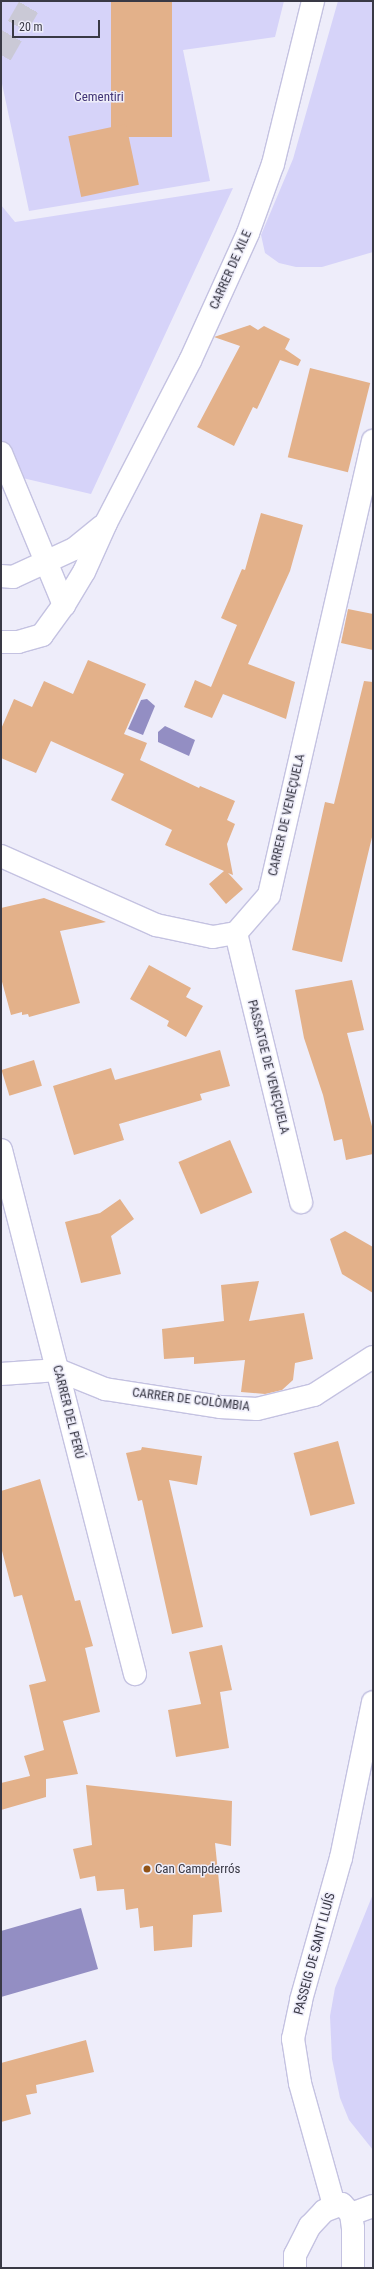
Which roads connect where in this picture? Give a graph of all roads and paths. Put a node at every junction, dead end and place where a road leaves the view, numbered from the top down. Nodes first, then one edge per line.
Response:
1 (313, 1) edge
2 (373, 441) edge
3 (1, 453) edge
4 (106, 523) junction
5 (48, 561) junction
6 (1, 576) edge
7 (64, 605) junction
8 (1, 642) edge
9 (1, 856) edge
10 (236, 933) junction
11 (1, 1150) edge
12 (301, 1202) dead end
13 (373, 1357) edge
14 (58, 1370) junction
15 (1, 1374) edge
16 (135, 1674) dead end
17 (373, 1702) edge
18 (373, 2206) edge
19 (342, 2210) junction
20 (296, 2268) edge
21 (353, 2268) edge

1 - 4 street, CARRER DE XILE
2 - 10 street, CARRER DE VENEÇUELA
3 - 5 street
4 - 5 street, CARRER DE XILE
4 - 7 street, CARRER DE XILE
5 - 6 street, CARRER DE XILE
5 - 7 street
7 - 8 street, CARRER DE XILE
9 - 10 street
10 - 12 street, PASSATGE DE VENEÇUELA
11 - 14 street, CARRER DEL PERÚ
13 - 14 street, CARRER DE COLÒMBIA
14 - 15 street, CARRER DE COLÒMBIA
14 - 16 street, CARRER DEL PERÚ
17 - 19 street, PASSEIG DE SANT LLUÍS
18 - 19 street
19 - 20 street
19 - 21 street, PASSEIG DE SANT LLUÍS

